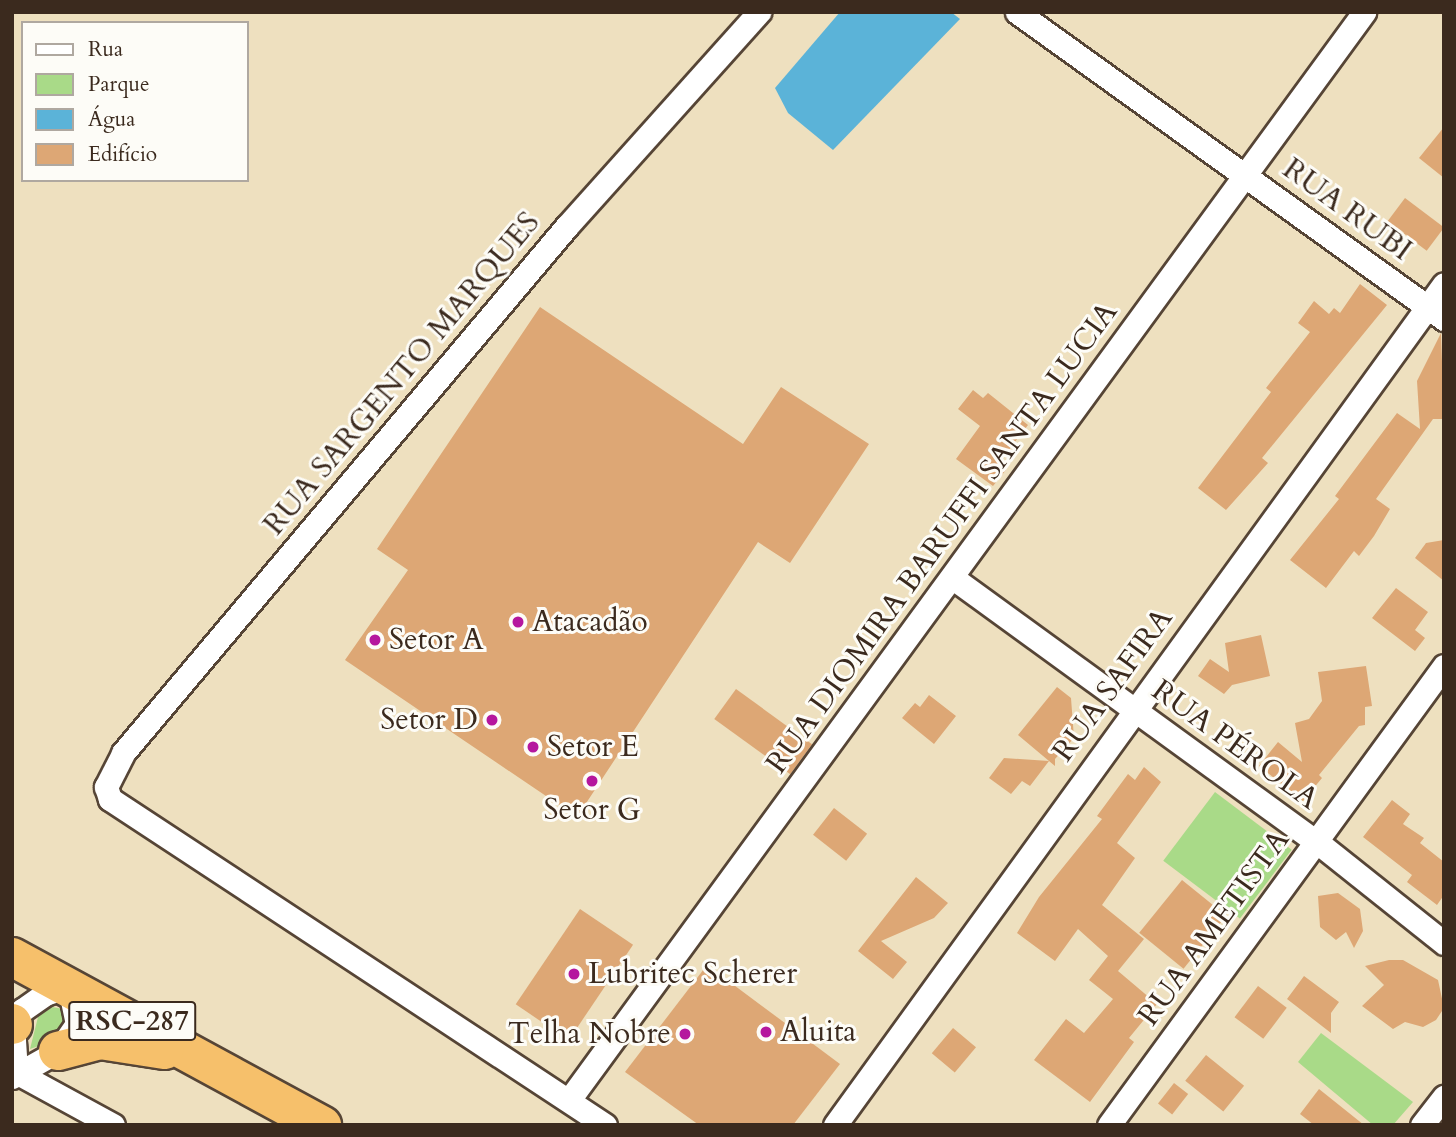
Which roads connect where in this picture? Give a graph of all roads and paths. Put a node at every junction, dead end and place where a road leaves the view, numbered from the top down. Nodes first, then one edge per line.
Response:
1 (760, 12) edge
2 (1017, 12) edge
3 (1364, 12) edge
4 (1247, 177) junction
5 (1444, 284) edge
6 (1435, 313) edge
7 (953, 578) junction
8 (1444, 666) edge
9 (1133, 712) junction
10 (1317, 842) junction
11 (1444, 943) edge
12 (12, 957) edge
13 (69, 986) junction
14 (13, 1024) edge
15 (58, 1051) junction
16 (196, 1054) junction
17 (13, 1073) edge
18 (1444, 1097) edge
19 (569, 1100) junction
20 (113, 1125) edge
21 (323, 1125) edge
22 (605, 1125) edge
23 (835, 1125) edge
24 (1109, 1125) edge
25 (1422, 1125) edge

1 - 19 street, RUA SARGENTO MARQUES
2 - 4 street, RUA RUBI
3 - 4 street, RUA DIOMIRA BARUFFI SANTA LUCIA
4 - 6 street, RUA RUBI
4 - 7 street, RUA DIOMIRA BARUFFI SANTA LUCIA
5 - 6 street, RUA SAFIRA
6 - 9 street, RUA SAFIRA
7 - 9 street, RUA PÉROLA
7 - 19 street, RUA DIOMIRA BARUFFI SANTA LUCIA
8 - 10 street, RUA AMETISTA
9 - 10 street, RUA PÉROLA
9 - 23 street, RUA SAFIRA
10 - 11 street, RUA PÉROLA
10 - 24 street, RUA AMETISTA
12 - 13 highway, RSC-287
13 - 14 street
13 - 15 street
13 - 16 highway, RSC-287
14 - 17 street
15 - 16 highway
15 - 17 street
16 - 21 highway, RSC-287
17 - 20 street
18 - 25 street
19 - 22 street

